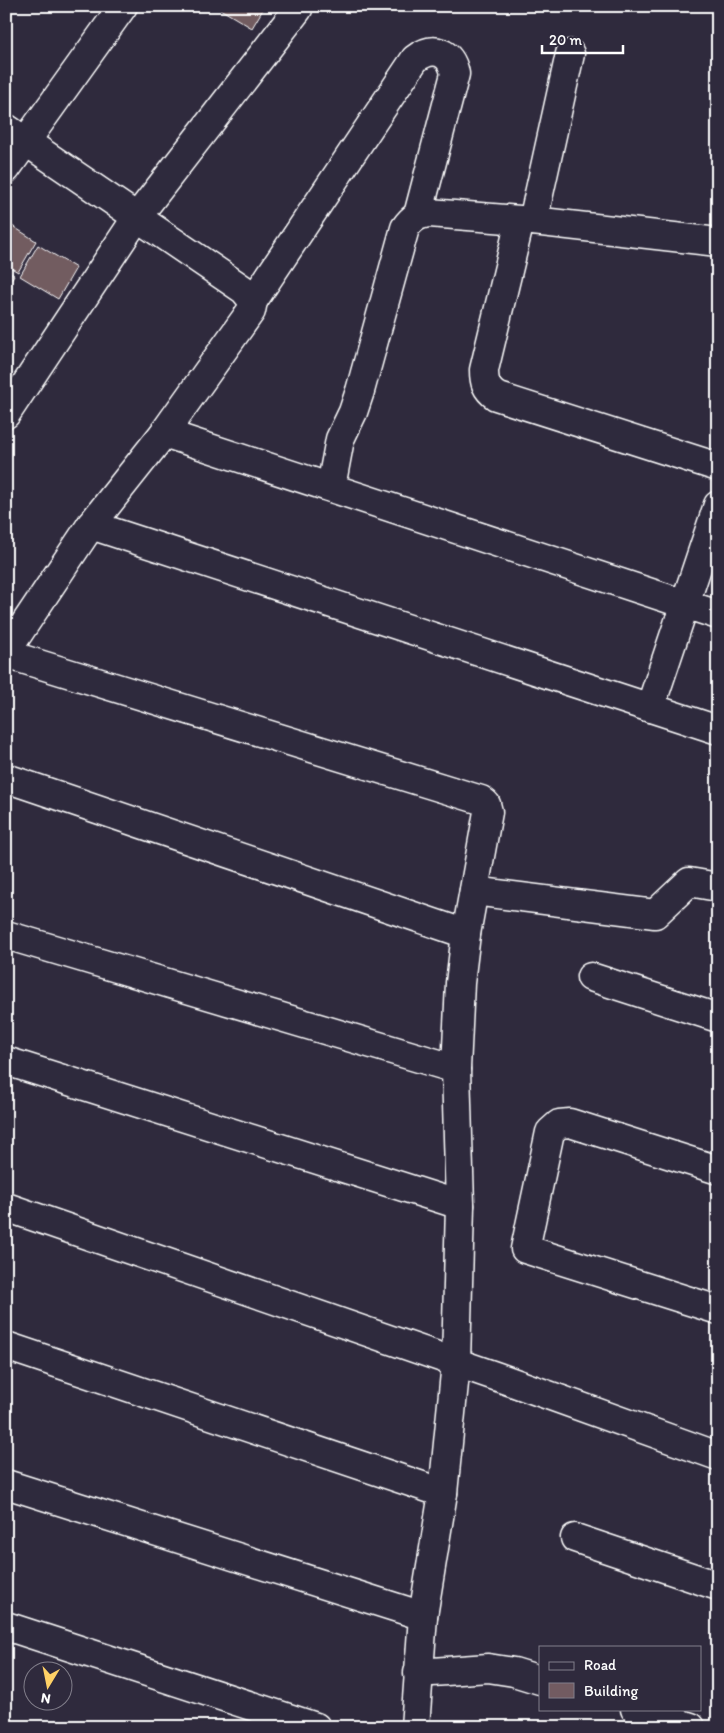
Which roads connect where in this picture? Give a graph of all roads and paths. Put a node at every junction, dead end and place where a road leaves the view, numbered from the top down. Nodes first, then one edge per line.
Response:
1 (123, 6) edge
2 (298, 9) dead end
3 (570, 54) dead end
4 (16, 134) edge
5 (6, 169) edge
6 (418, 215) junction
7 (137, 217) junction
8 (526, 221) junction
9 (718, 242) edge
10 (253, 301) junction
11 (6, 414) edge
12 (164, 433) junction
13 (718, 467) edge
14 (331, 487) junction
15 (718, 505) edge
16 (91, 525) junction
17 (684, 604) junction
18 (718, 615) edge
19 (6, 653) edge
20 (650, 708) junction
21 (718, 730) edge
22 (6, 778) edge
23 (718, 887) edge
24 (474, 891) junction
25 (466, 934) junction
26 (6, 935) edge
27 (591, 977) dead end
28 (718, 1018) edge
29 (6, 1061) edge
30 (456, 1069) junction
31 (718, 1170) edge
32 (460, 1204) junction
33 (6, 1207) edge
34 (718, 1310) edge
35 (6, 1346) edge
36 (456, 1363) junction
37 (718, 1456) edge
38 (6, 1484) edge
39 (444, 1493) junction
40 (575, 1538) dead end
41 (718, 1586) edge
42 (424, 1616) junction
43 (6, 1626) edge
44 (418, 1673) junction
45 (539, 1680) edge
46 (638, 1710) edge
47 (316, 1727) edge
48 (415, 1727) edge
49 (691, 1727) edge

1 - 4 street
2 - 7 street
3 - 8 street
4 - 5 street
4 - 7 street
6 - 8 street
6 - 10 street
6 - 14 street
7 - 10 street
7 - 11 street
8 - 9 street
8 - 13 street
10 - 12 street
12 - 14 street
12 - 16 street
14 - 17 street
15 - 17 street
16 - 19 street
16 - 20 street
17 - 18 street
17 - 20 street
19 - 24 street
20 - 21 street
22 - 25 street
23 - 24 street
24 - 25 street
25 - 30 street
26 - 30 street
27 - 28 street
29 - 32 street
30 - 32 street
31 - 34 street
32 - 36 street
33 - 36 street
35 - 39 street
36 - 37 street
36 - 39 street
38 - 42 street
39 - 42 street
40 - 41 street
42 - 44 street
43 - 47 street
44 - 45 street
44 - 48 street
46 - 49 street

